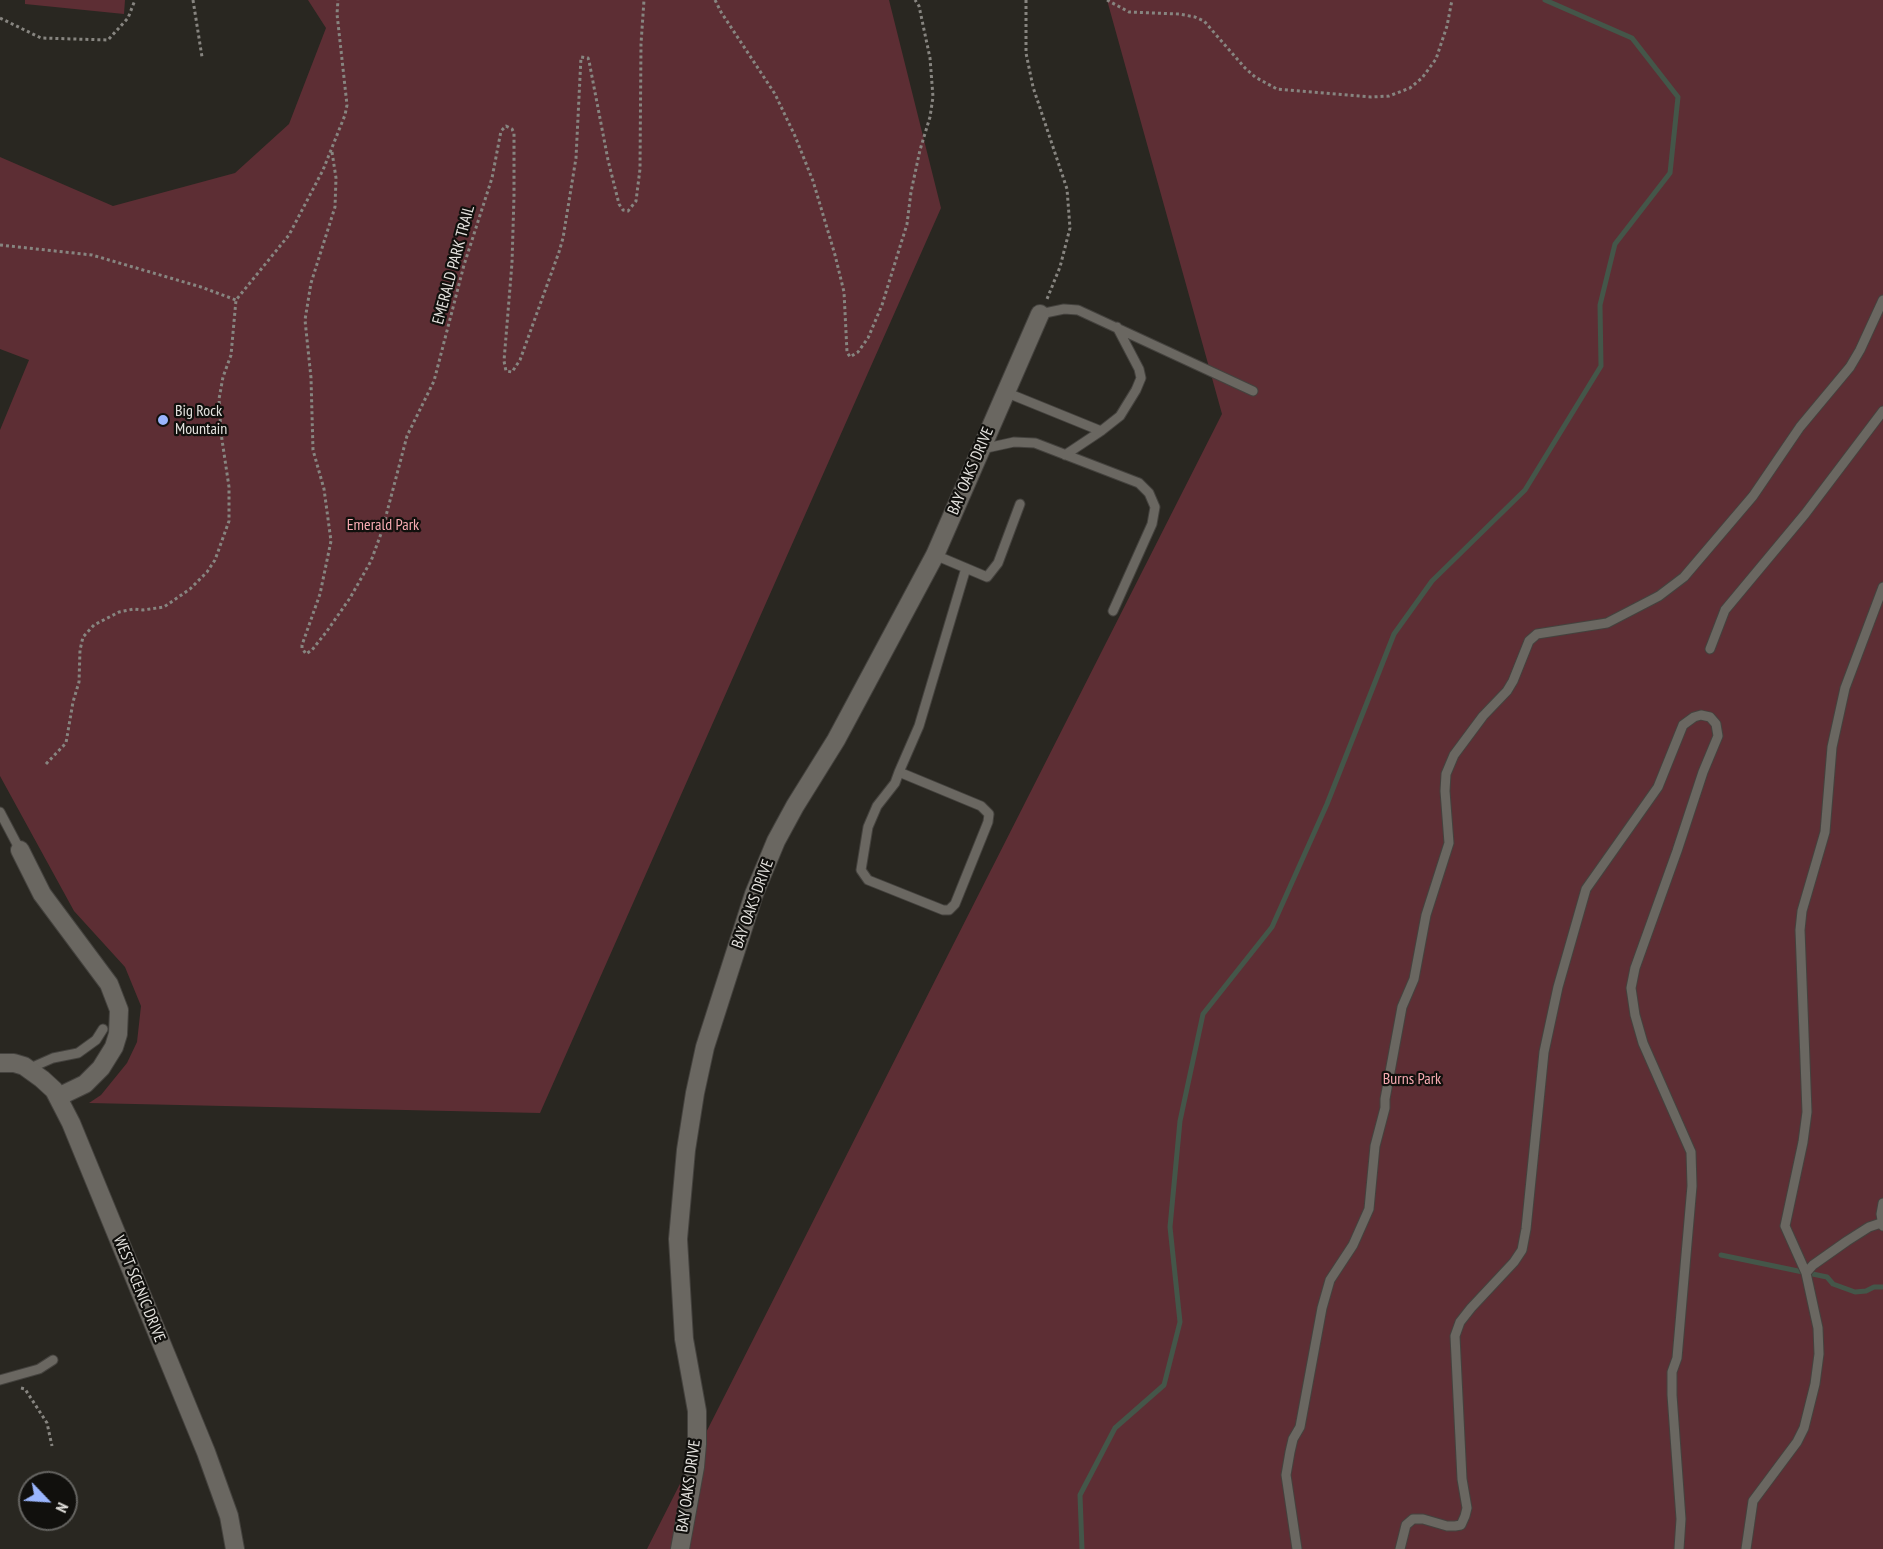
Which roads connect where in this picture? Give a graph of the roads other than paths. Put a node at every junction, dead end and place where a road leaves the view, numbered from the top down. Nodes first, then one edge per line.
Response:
1 (1883, 300) edge
2 (1040, 314) joint
3 (1117, 327) junction
4 (1253, 391) dead end
5 (1005, 392) junction
6 (1883, 411) edge
7 (1101, 431) junction
8 (980, 450) junction
9 (1065, 455) junction
10 (1020, 504) dead end
11 (935, 555) junction
12 (966, 568) junction
13 (1883, 587) edge
14 (1113, 611) dead end
15 (1710, 649) dead end
16 (899, 772) junction
17 (0, 812) edge
18 (20, 850) joint
19 (104, 1029) dead end
20 (0, 1063) edge
21 (28, 1069) junction
22 (58, 1098) junction
23 (1883, 1203) edge
24 (1882, 1224) edge
25 (1806, 1273) junction
26 (52, 1360) dead end
27 (2, 1380) edge
28 (235, 1549) edge
29 (680, 1549) edge
30 (1297, 1549) edge
31 (1400, 1549) edge
32 (1679, 1549) edge
33 (1746, 1549) edge

1 - 30 lane
2 - 3 lane
2 - 5 street, BAY OAKS DRIVE
3 - 4 lane
3 - 7 lane
5 - 7 lane
5 - 8 street, BAY OAKS DRIVE
6 - 15 lane
7 - 9 lane
8 - 9 lane
8 - 11 street, BAY OAKS DRIVE
9 - 14 lane
10 - 12 lane
11 - 12 lane
11 - 29 street, BAY OAKS DRIVE
12 - 16 lane
13 - 25 lane
16 - 16 lane
17 - 18 lane
18 - 22 street
19 - 21 lane
20 - 21 street, WEST SCENIC DRIVE
21 - 22 street, WEST SCENIC DRIVE
22 - 28 street, WEST SCENIC DRIVE
23 - 24 lane
24 - 25 lane
25 - 33 lane
26 - 27 lane
31 - 32 lane

